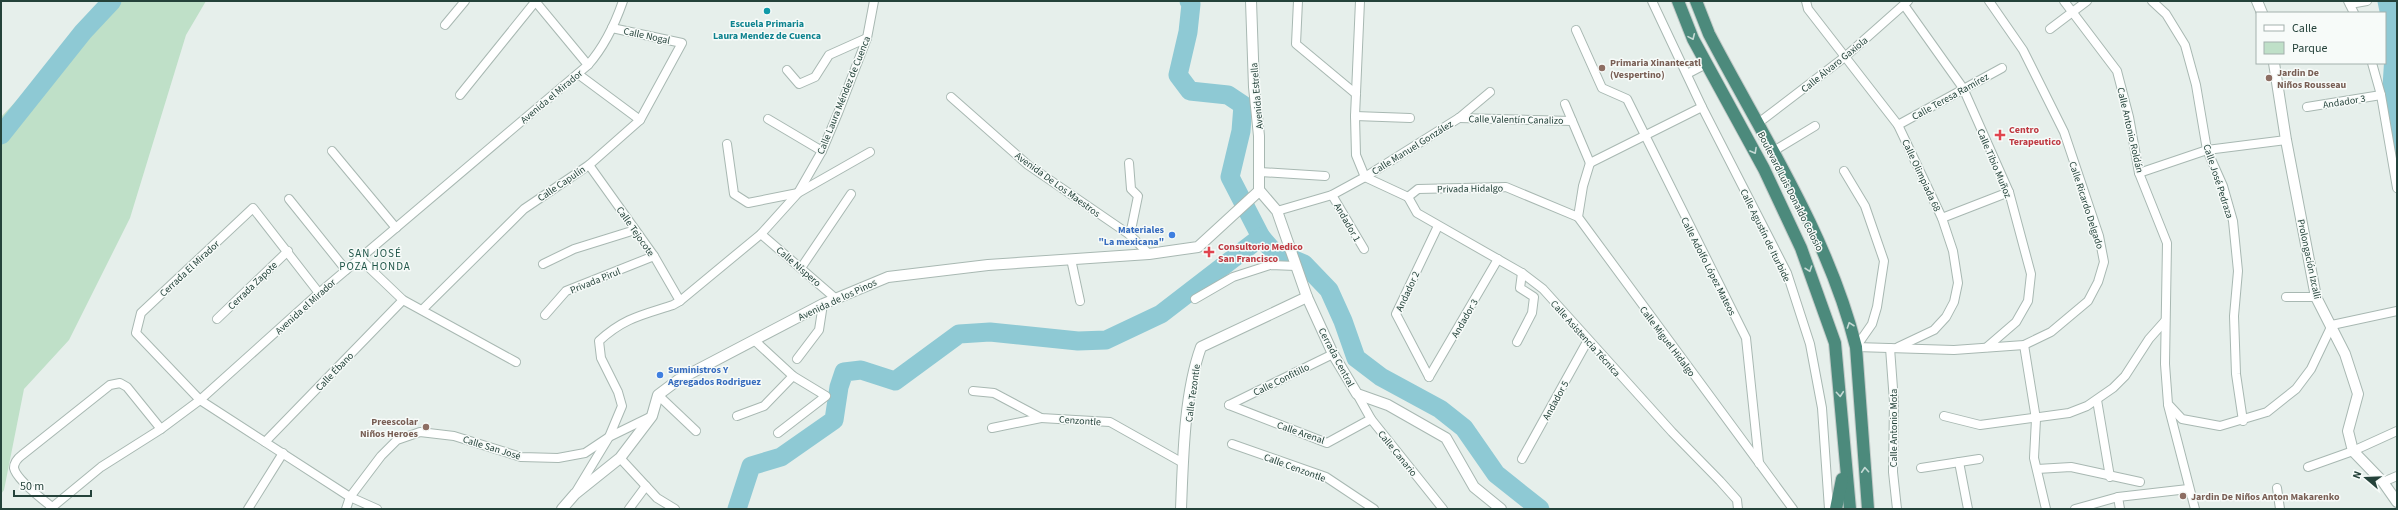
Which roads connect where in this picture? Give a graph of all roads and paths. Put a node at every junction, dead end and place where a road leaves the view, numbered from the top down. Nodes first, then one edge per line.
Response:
1 (465, 1) edge
2 (535, 1) edge
3 (874, 1) edge
4 (1298, 1) edge
5 (1360, 1) edge
6 (1652, 1) edge
7 (1678, 1) edge
8 (1696, 1) edge
9 (1806, 1) edge
10 (1989, 1) edge
11 (2064, 1) edge
12 (2087, 1) edge
13 (2152, 1) edge
14 (2257, 1) edge
15 (2367, 1) edge
16 (1252, 2) edge
17 (621, 3) edge
18 (1906, 3) edge
19 (2349, 3) edge
20 (2262, 12) edge
21 (2354, 12) edge
22 (2072, 13) junction
23 (445, 25) dead end
24 (612, 28) junction
25 (2050, 29) dead end
26 (1576, 30) dead end
27 (867, 38) junction
28 (682, 43) joint
29 (1846, 56) junction
30 (1706, 64) junction
31 (2274, 64) edge
32 (2372, 64) edge
33 (588, 65) junction
34 (2002, 68) dead end
35 (787, 70) dead end
36 (578, 74) junction
37 (1687, 74) junction
38 (1963, 88) junction
39 (1490, 92) dead end
40 (1356, 94) junction
41 (460, 95) dead end
42 (2381, 95) junction
43 (951, 97) dead end
44 (1565, 104) dead end
45 (1702, 107) junction
46 (2307, 107) dead end
47 (1355, 116) junction
48 (1410, 118) dead end
49 (1459, 118) junction
50 (768, 119) dead end
51 (640, 120) junction
52 (1572, 121) junction
53 (1757, 124) junction
54 (1898, 125) junction
55 (1816, 126) dead end
56 (1644, 135) junction
57 (2286, 140) junction
58 (727, 144) dead end
59 (2207, 150) junction
60 (332, 151) dead end
61 (822, 151) junction
62 (870, 152) dead end
63 (1772, 152) junction
64 (1129, 163) dead end
65 (1590, 163) junction
66 (589, 164) junction
67 (1844, 171) dead end
68 (1260, 172) junction
69 (2139, 173) junction
70 (1325, 176) dead end
71 (1365, 177) junction
72 (2397, 188) edge
73 (1259, 191) junction
74 (2009, 192) junction
75 (798, 193) junction
76 (851, 194) dead end
77 (1332, 195) junction
78 (1408, 197) junction
79 (289, 199) dead end
80 (1277, 211) junction
81 (1578, 217) junction
82 (1942, 218) junction
83 (1438, 226) junction
84 (396, 228) junction
85 (635, 230) junction
86 (762, 234) junction
87 (1130, 235) junction
88 (1364, 249) dead end
89 (288, 251) junction
90 (1149, 254) junction
91 (654, 256) junction
92 (360, 259) junction
93 (1071, 259) junction
94 (1498, 259) junction
95 (543, 264) dead end
96 (1296, 265) junction
97 (802, 268) junction
98 (346, 270) junction
99 (1522, 273) junction
100 (319, 293) junction
101 (1307, 297) junction
102 (2286, 297) dead end
103 (2316, 297) junction
104 (836, 298) junction
105 (403, 300) junction
106 (1195, 300) dead end
107 (680, 301) junction
108 (1080, 301) dead end
109 (823, 304) junction
110 (422, 310) junction
111 (2397, 311) edge
112 (545, 315) dead end
113 (217, 319) dead end
114 (2165, 321) junction
115 (2332, 325) junction
116 (754, 340) junction
117 (1588, 340) junction
118 (1517, 342) dead end
119 (2024, 345) junction
120 (1856, 347) junction
121 (1987, 347) junction
122 (1893, 348) junction
123 (1333, 354) junction
124 (797, 359) dead end
125 (516, 362) dead end
126 (793, 376) junction
127 (1429, 377) joint
128 (973, 391) dead end
129 (1357, 394) junction
130 (658, 395) junction
131 (200, 400) junction
132 (2097, 400) junction
133 (2168, 404) junction
134 (1229, 405) joint
135 (652, 416) junction
136 (737, 416) dead end
137 (1944, 416) dead end
138 (1041, 418) junction
139 (1371, 419) junction
140 (2036, 419) junction
141 (2243, 421) junction
142 (992, 428) dead end
143 (161, 429) junction
144 (696, 431) dead end
145 (2397, 431) edge
146 (778, 433) dead end
147 (609, 437) junction
148 (265, 442) junction
149 (1232, 444) dead end
150 (1845, 450) junction
151 (2353, 451) junction
152 (283, 453) junction
153 (620, 458) junction
154 (1522, 459) dead end
155 (1979, 459) dead end
156 (1959, 462) junction
157 (1183, 463) junction
158 (1759, 463) junction
159 (2308, 467) dead end
160 (1921, 468) dead end
161 (2037, 469) junction
162 (2397, 476) edge
163 (2110, 477) junction
164 (2140, 482) dead end
165 (2383, 482) junction
166 (646, 486) junction
167 (2277, 488) dead end
168 (2188, 489) junction
169 (575, 494) junction
170 (350, 497) junction
171 (2118, 497) junction
172 (2397, 502) edge
173 (51, 508) edge
174 (248, 509) edge
175 (346, 509) edge
176 (376, 509) edge
177 (562, 509) edge
178 (629, 509) edge
179 (675, 509) edge
180 (1182, 509) edge
181 (1374, 509) edge
182 (1443, 509) edge
183 (1501, 509) edge
184 (1738, 509) edge
185 (1793, 509) edge
186 (1829, 509) edge
187 (1836, 509) edge
188 (1850, 509) edge
189 (1868, 509) edge
190 (1897, 509) edge
191 (1968, 509) edge
192 (2046, 509) edge
193 (2075, 509) edge
194 (2120, 509) edge
195 (2195, 509) edge
196 (2280, 509) edge

1 - 23 street
2 - 33 street
2 - 41 street
3 - 27 street, Calle Laura Méndez de Cuenca
4 - 40 street
5 - 40 street
6 - 37 street, Calle Agustín de Iturbide
7 -> 30 highway, Boulevard Luis Donaldo Colosio
8 - 53 highway, Boulevard Luis Donaldo Colosio
9 - 29 street, Calle Olimpiada 68
10 - 119 street, Calle Ricardo Delgado
11 - 22 street, Calle Antonio Roldán
12 - 22 street
13 - 59 street, Calle José Pedraza
14 - 20 street
15 - 19 street
16 - 68 street, Avenida Estrella
17 - 24 street, Avenida el Mirador
18 - 29 street, Calle Álvaro Gaxiola
18 - 38 street, Calle Tibio Muñoz
19 - 21 street
22 - 25 street
22 - 69 street, Calle Antonio Roldán
24 - 28 street, Calle Nogal
24 - 33 street, Avenida el Mirador
26 - 56 street, Calle Adolfo López Mateos
27 - 35 street
27 - 61 street, Calle Laura Méndez de Cuenca
28 - 51 street, Calle Capulín
29 - 53 street, Calle Álvaro Gaxiola
29 - 54 street, Calle Olimpiada 68
30 - 37 street
30 -> 150 highway, Boulevard Luis Donaldo Colosio
31 - 57 street, Prolongación Izcalli
32 - 42 street
33 - 36 street, Avenida el Mirador
34 - 38 street, Calle Teresa Ramírez
36 - 51 street
36 - 84 street, Avenida el Mirador
37 - 45 street, Calle Agustín de Iturbide
38 - 54 street, Calle Teresa Ramírez
38 - 74 street, Calle Tibio Muñoz
39 - 49 street, Calle Manuel González
40 - 47 street
42 - 46 street, Andador 3
42 - 72 street
43 - 87 street, Avenida De Los Maestros
44 - 52 street, Calle Valentín Canalizo
45 - 56 street
45 - 186 street, Calle Agustín de Iturbide
47 - 48 street
47 - 71 street
49 - 52 street, Calle Valentín Canalizo
49 - 71 street, Calle Manuel González
50 - 61 street
51 - 66 street, Calle Capulín
52 - 65 street, Calle Valentín Canalizo
53 - 63 highway, Boulevard Luis Donaldo Colosio
54 - 82 street, Calle Olimpiada 68
55 - 63 street
56 - 65 street
56 - 158 street, Calle Adolfo López Mateos
57 - 59 street
57 - 103 street, Prolongación Izcalli
58 - 75 street
59 - 69 street
59 - 141 street, Calle José Pedraza
60 - 84 street
61 - 75 street, Calle Laura Méndez de Cuenca
62 - 75 street
120 -> 63 highway, Boulevard Luis Donaldo Colosio
64 - 87 street
65 - 81 street
66 - 85 street, Calle Tejocote
66 - 110 street, Calle Capulín
67 - 120 street
68 - 70 street
68 - 73 street, Avenida Estrella
69 - 114 street, Calle Antonio Roldán
71 - 77 street, Calle Manuel González
71 - 78 street
73 - 80 street, Cerrada Central
73 - 90 street, Avenida de los Pinos
74 - 82 street
74 - 121 street, Calle Tibio Muñoz
75 - 86 street, Calle Laura Méndez de Cuenca
76 - 97 street
77 - 80 street, Calle Manuel González
77 - 88 street, Andador 1
78 - 81 street, Privada Hidalgo
78 - 83 street, Calle Asistencia Técnica
79 - 98 street
80 - 96 street, Cerrada Central
81 - 158 street, Calle Miguel Hidalgo
82 - 122 street, Calle Olimpiada 68
83 - 94 street, Calle Asistencia Técnica
83 - 127 street, Andador 2
84 - 92 street, Avenida el Mirador
85 - 91 street, Calle Tejocote
85 - 95 street
86 - 97 street, Calle Níspero
86 - 107 street, Calle Laura Méndez de Cuenca
87 - 90 street, Avenida De Los Maestros
89 - 100 street
89 - 113 street, Cerrada Zapote
89 - 131 street, Cerrada El Mirador
90 - 93 street, Avenida de los Pinos
91 - 107 street, Calle Tejocote
91 - 112 street, Privada Pirul
92 - 98 street, Avenida el Mirador
92 - 105 street
93 - 104 street, Avenida de los Pinos
93 - 108 street
94 - 99 street, Calle Asistencia Técnica
94 - 127 street, Andador 3
96 - 101 street, Cerrada Central
96 - 106 street
97 - 104 street, Calle Níspero
98 - 100 street, Avenida el Mirador
99 - 117 street, Calle Asistencia Técnica
99 - 118 street
100 - 131 street, Avenida el Mirador
101 - 123 street, Cerrada Central
101 - 157 street, Calle Tezontle
102 - 103 street
103 - 115 street, Prolongación Izcalli
104 - 109 street, Avenida de los Pinos
105 - 110 street
105 - 148 street, Calle Ébano
107 - 147 street, Calle Laura Méndez de Cuenca
109 - 116 street, Avenida de los Pinos
109 - 124 street
110 - 125 street
111 - 115 street
114 - 132 street
114 - 133 street, Calle Antonio Roldán
115 - 141 street
115 - 151 street, Prolongación Izcalli
116 - 126 street
116 - 130 street, Avenida de los Pinos
117 - 154 street, Andador 5
117 - 184 street, Calle Asistencia Técnica
119 - 121 street, Calle Ricardo Delgado
119 - 140 street
120 - 122 street, Calle Ricardo Delgado
189 -> 120 highway, Boulevard Luis Donaldo Colosio
121 - 122 street, Calle Ricardo Delgado
122 - 190 street, Calle Antonio Mota
123 - 129 street, Cerrada Central
123 - 134 street, Calle Confitillo
126 - 136 street
126 - 146 street
128 - 138 street, Cenzontle
129 - 139 street, Calle Canario
129 - 183 street, Cerrada Central
130 - 135 street
130 - 144 street
131 - 143 street, Avenida el Mirador
131 - 148 street
132 - 140 street
132 - 163 street
133 - 141 street
133 - 168 street, Calle Antonio Roldán
134 - 139 street, Calle Arenal
135 - 147 street, Calle San José
135 - 153 street
137 - 140 street
138 - 142 street
138 - 157 street, Cenzontle
139 - 182 street, Calle Canario
140 - 161 street
143 - 173 street, Avenida el Mirador
143 - 173 street
145 - 151 street
147 - 169 street, Calle Laura Méndez de Cuenca
147 - 170 street, Calle San José
148 - 152 street
149 - 181 street, Calle Cenzontle
150 - 187 highway
150 - 188 highway, Boulevard Luis Donaldo Colosio
151 - 159 street
151 - 165 street
152 - 170 street
152 - 174 street
153 - 166 street
153 - 169 street
155 - 156 street
156 - 160 street
156 - 191 street
157 - 180 street, Calle Tezontle
158 - 185 street, Calle Miguel Hidalgo
161 - 163 street
161 - 192 street
162 - 165 street
163 - 164 street
165 - 172 street
166 - 178 street
166 - 179 street
167 - 196 street
168 - 171 street
168 - 195 street, Calle Antonio Roldán
169 - 177 street
170 - 175 street, Calle San José
170 - 176 street
171 - 193 street
171 - 194 street

